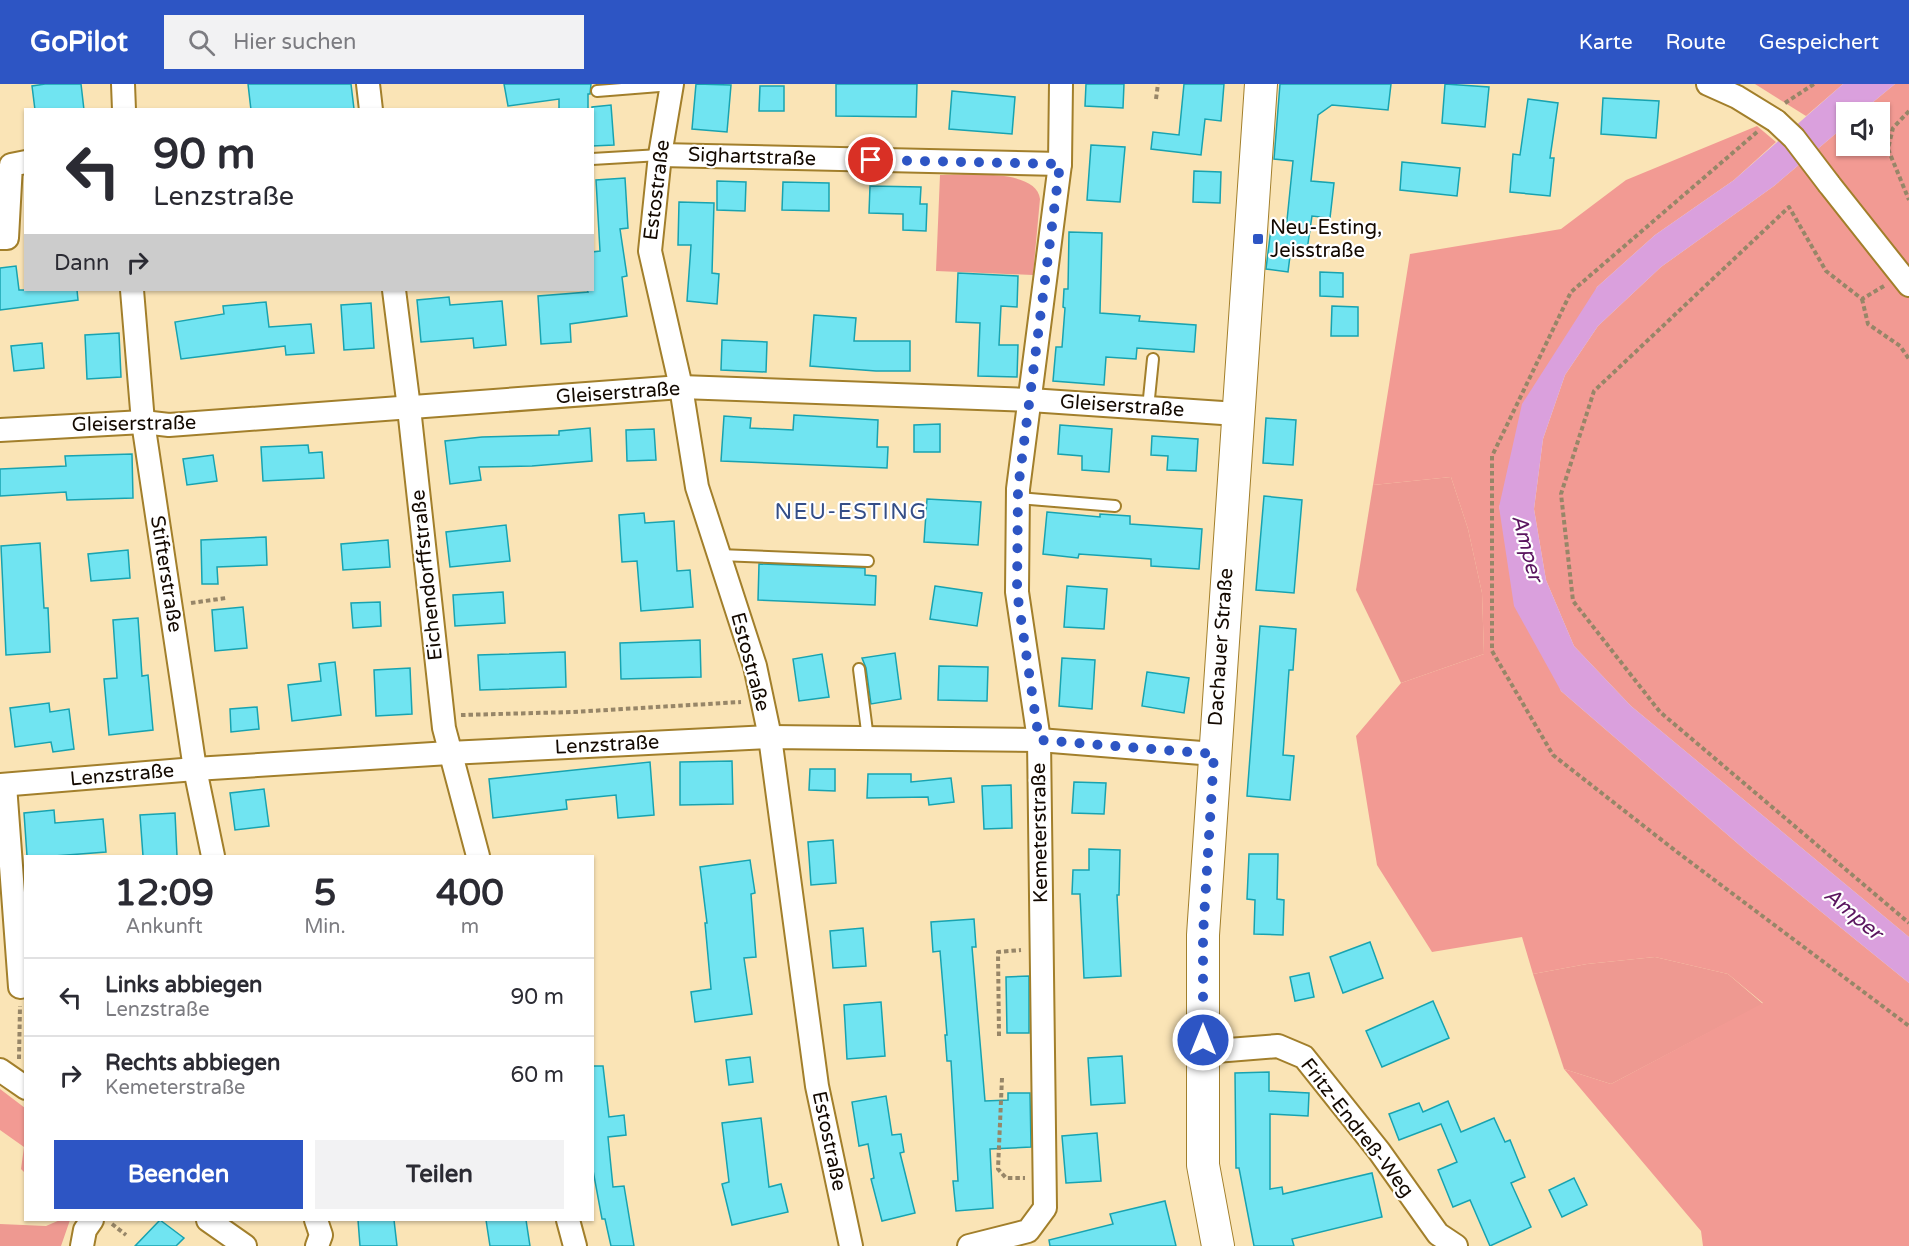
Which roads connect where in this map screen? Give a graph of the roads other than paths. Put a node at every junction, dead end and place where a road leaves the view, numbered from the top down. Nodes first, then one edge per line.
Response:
1 (123, 84) edge
2 (368, 84) edge
3 (1061, 84) edge
4 (1261, 84) edge
5 (1708, 84) edge
6 (672, 85) edge
7 (597, 91) dead end
8 (124, 108) edge
9 (371, 108) edge
10 (660, 154) junction
11 (594, 159) edge
12 (24, 162) edge
13 (1060, 164) junction
14 (0, 238) edge
15 (1905, 280) edge
16 (132, 291) edge
17 (394, 291) edge
18 (1153, 359) dead end
19 (681, 387) junction
20 (1030, 400) junction
21 (409, 408) junction
22 (1148, 408) junction
23 (1237, 414) junction
24 (143, 422) junction
25 (0, 430) edge
26 (1018, 498) junction
27 (1115, 506) dead end
28 (718, 555) junction
29 (868, 561) dead end
30 (859, 669) dead end
31 (770, 737) junction
32 (868, 739) junction
33 (1039, 740) junction
34 (449, 753) junction
35 (1214, 754) junction
36 (195, 769) junction
37 (3, 785) edge
38 (213, 855) edge
39 (478, 855) edge
40 (20, 987) road end
41 (1203, 1052) junction
42 (9, 1064) edge
43 (24, 1085) edge
44 (91, 1221) edge
45 (209, 1221) edge
46 (316, 1221) edge
47 (568, 1221) edge
48 (82, 1246) edge
49 (245, 1246) edge
50 (317, 1246) edge
51 (575, 1246) edge
52 (851, 1246) edge
53 (969, 1246) edge
54 (1218, 1246) edge
55 (1456, 1246) edge

1 - 8 street
2 - 9 street
3 - 13 street, Kemeterstraße
4 - 23 street, Dachauer Straße
5 - 15 street, bridge
6 - 7 lane
6 - 10 street, Estostraße
10 - 11 lane
10 - 13 street, Sighartstraße
10 - 19 street, Estostraße
12 - 14 street
13 - 20 street, Kemeterstraße
16 - 24 street, Stifterstraße
17 - 21 street, Eichendorffstraße
18 - 22 lane
19 - 20 street, Gleiserstraße
19 - 21 street, Gleiserstraße
19 - 28 street, Estostraße
20 - 22 street, Gleiserstraße
20 - 26 street, Kemeterstraße
21 - 24 street, Gleiserstraße
21 - 34 street, Eichendorffstraße
22 - 23 street, Gleiserstraße
23 - 35 street, Dachauer Straße
24 - 25 street, Gleiserstraße
24 - 36 street, Stifterstraße
26 - 27 lane
26 - 33 street, Kemeterstraße
28 - 29 lane
28 - 31 street, Estostraße
30 - 32 lane
31 - 32 street, Lenzstraße
31 - 34 street, Lenzstraße
31 - 52 street, Estostraße
32 - 33 street, Lenzstraße
33 - 35 street, Lenzstraße
33 - 53 street, Kemeterstraße
34 - 36 street, Lenzstraße
34 - 39 street, Eichendorffstraße
35 - 41 street, Dachauer Straße
36 - 37 street, Lenzstraße
36 - 38 street, Stifterstraße
37 - 40 street
41 - 54 street, Dachauer Straße
41 - 55 street, Fritz-Endreß-Weg
42 - 43 street
44 - 48 street
45 - 49 street
46 - 50 street
47 - 51 street

